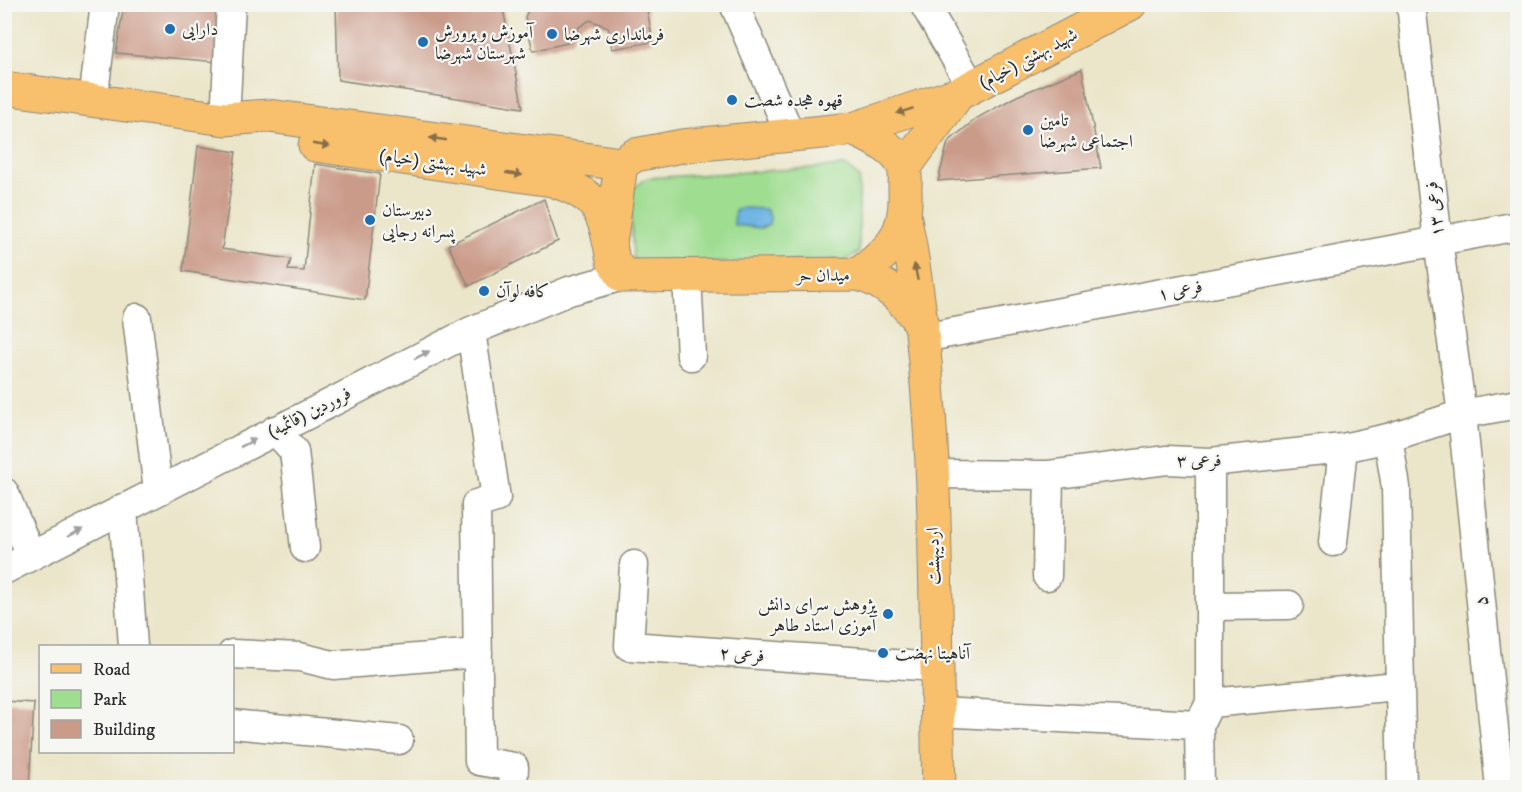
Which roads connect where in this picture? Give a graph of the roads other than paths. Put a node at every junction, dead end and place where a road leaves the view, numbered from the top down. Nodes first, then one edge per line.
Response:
1 (105, 4) edge
2 (231, 4) edge
3 (734, 4) edge
4 (924, 4) edge
5 (1130, 4) edge
6 (1411, 4) edge
7 (4, 88) edge
8 (965, 91) junction
9 (93, 101) junction
10 (225, 119) junction
11 (853, 129) junction
12 (790, 134) junction
13 (621, 164) junction
14 (904, 168) junction
15 (905, 219) junction
16 (1518, 226) edge
17 (1437, 242) junction
18 (610, 244) junction
19 (859, 274) junction
20 (623, 276) junction
21 (687, 276) junction
22 (137, 318) dead end
23 (471, 331) junction
24 (922, 332) junction
25 (691, 356) dead end
26 (1518, 404) edge
27 (1462, 414) junction
28 (275, 430) junction
29 (1388, 438) junction
30 (1343, 448) junction
31 (1210, 462) junction
32 (931, 474) junction
33 (1048, 475) junction
34 (158, 490) junction
35 (4, 492) edge
36 (123, 508) junction
37 (1333, 542) dead end
38 (305, 548) dead end
39 (31, 556) junction
40 (634, 565) dead end
41 (4, 570) edge
42 (1047, 576) dead end
43 (1289, 605) dead end
44 (1210, 606) junction
45 (133, 645) edge
46 (478, 652) junction
47 (234, 654) edge
48 (936, 667) junction
49 (1398, 686) junction
50 (937, 712) junction
51 (1204, 714) junction
52 (234, 724) edge
53 (399, 740) dead end
54 (513, 788) edge
55 (939, 788) edge
56 (1200, 788) edge
57 (1402, 788) edge
58 (1500, 788) edge

1 - 9 street
2 - 10 street
3 - 12 street
4 - 8 street
5 - 8 main road, شهید بهشتی (خیام)
6 - 17 street, فرعی ۱۳
7 - 9 main road, شهید بهشتی (خیام)
8 -> 11 main road, شهید بهشتی (خیام)
8 - 14 main road, شهید بهشتی (خیام)
9 - 10 main road, شهید بهشتی (خیام)
13 -> 10 main road, شهید بهشتی (خیام)
10 -> 18 main road, شهید بهشتی (خیام)
11 - 12 main road
11 - 14 main road
12 - 13 main road
13 - 18 main road
14 - 15 main road
15 - 19 main road, میدان حر
24 -> 15 main road, اردیبهشت
16 - 17 street, فرعی ۱
17 - 24 street, فرعی ۱
17 - 27 street, فرعی ۱۳
18 - 20 main road
19 - 21 main road, میدان حر
19 - 24 main road
20 - 21 main road, میدان حر
20 - 23 street, فروردین (قائمیه)
21 - 25 street
22 - 34 street
28 -> 23 street, فروردین (قائمیه)
23 - 46 street
24 - 32 main road, اردیبهشت
26 - 27 street, فرعی ۳
27 - 29 street, فرعی ۳
27 - 58 street, ۵
34 -> 28 street, فروردین (قائمیه)
28 - 38 street
29 - 30 street, فرعی ۳
29 - 49 street
30 - 31 street, فرعی ۳
30 - 37 street
31 - 33 street, فرعی ۳
31 - 44 street
32 - 33 street, فرعی ۳
32 - 48 main road, اردیبهشت
33 - 42 street
34 - 36 street, فروردین (قائمیه)
35 - 39 street
39 -> 36 street, فروردین (قائمیه)
36 - 45 street
39 - 41 street, فروردین (قائمیه)
40 - 48 street, فرعی ۲
43 - 44 street
44 - 51 street
46 - 47 street
46 - 54 street
48 - 50 main road, اردیبهشت
49 - 51 street
49 - 57 street
50 - 51 street
50 - 55 main road, اردیبهشت
51 - 56 street
52 - 53 street

